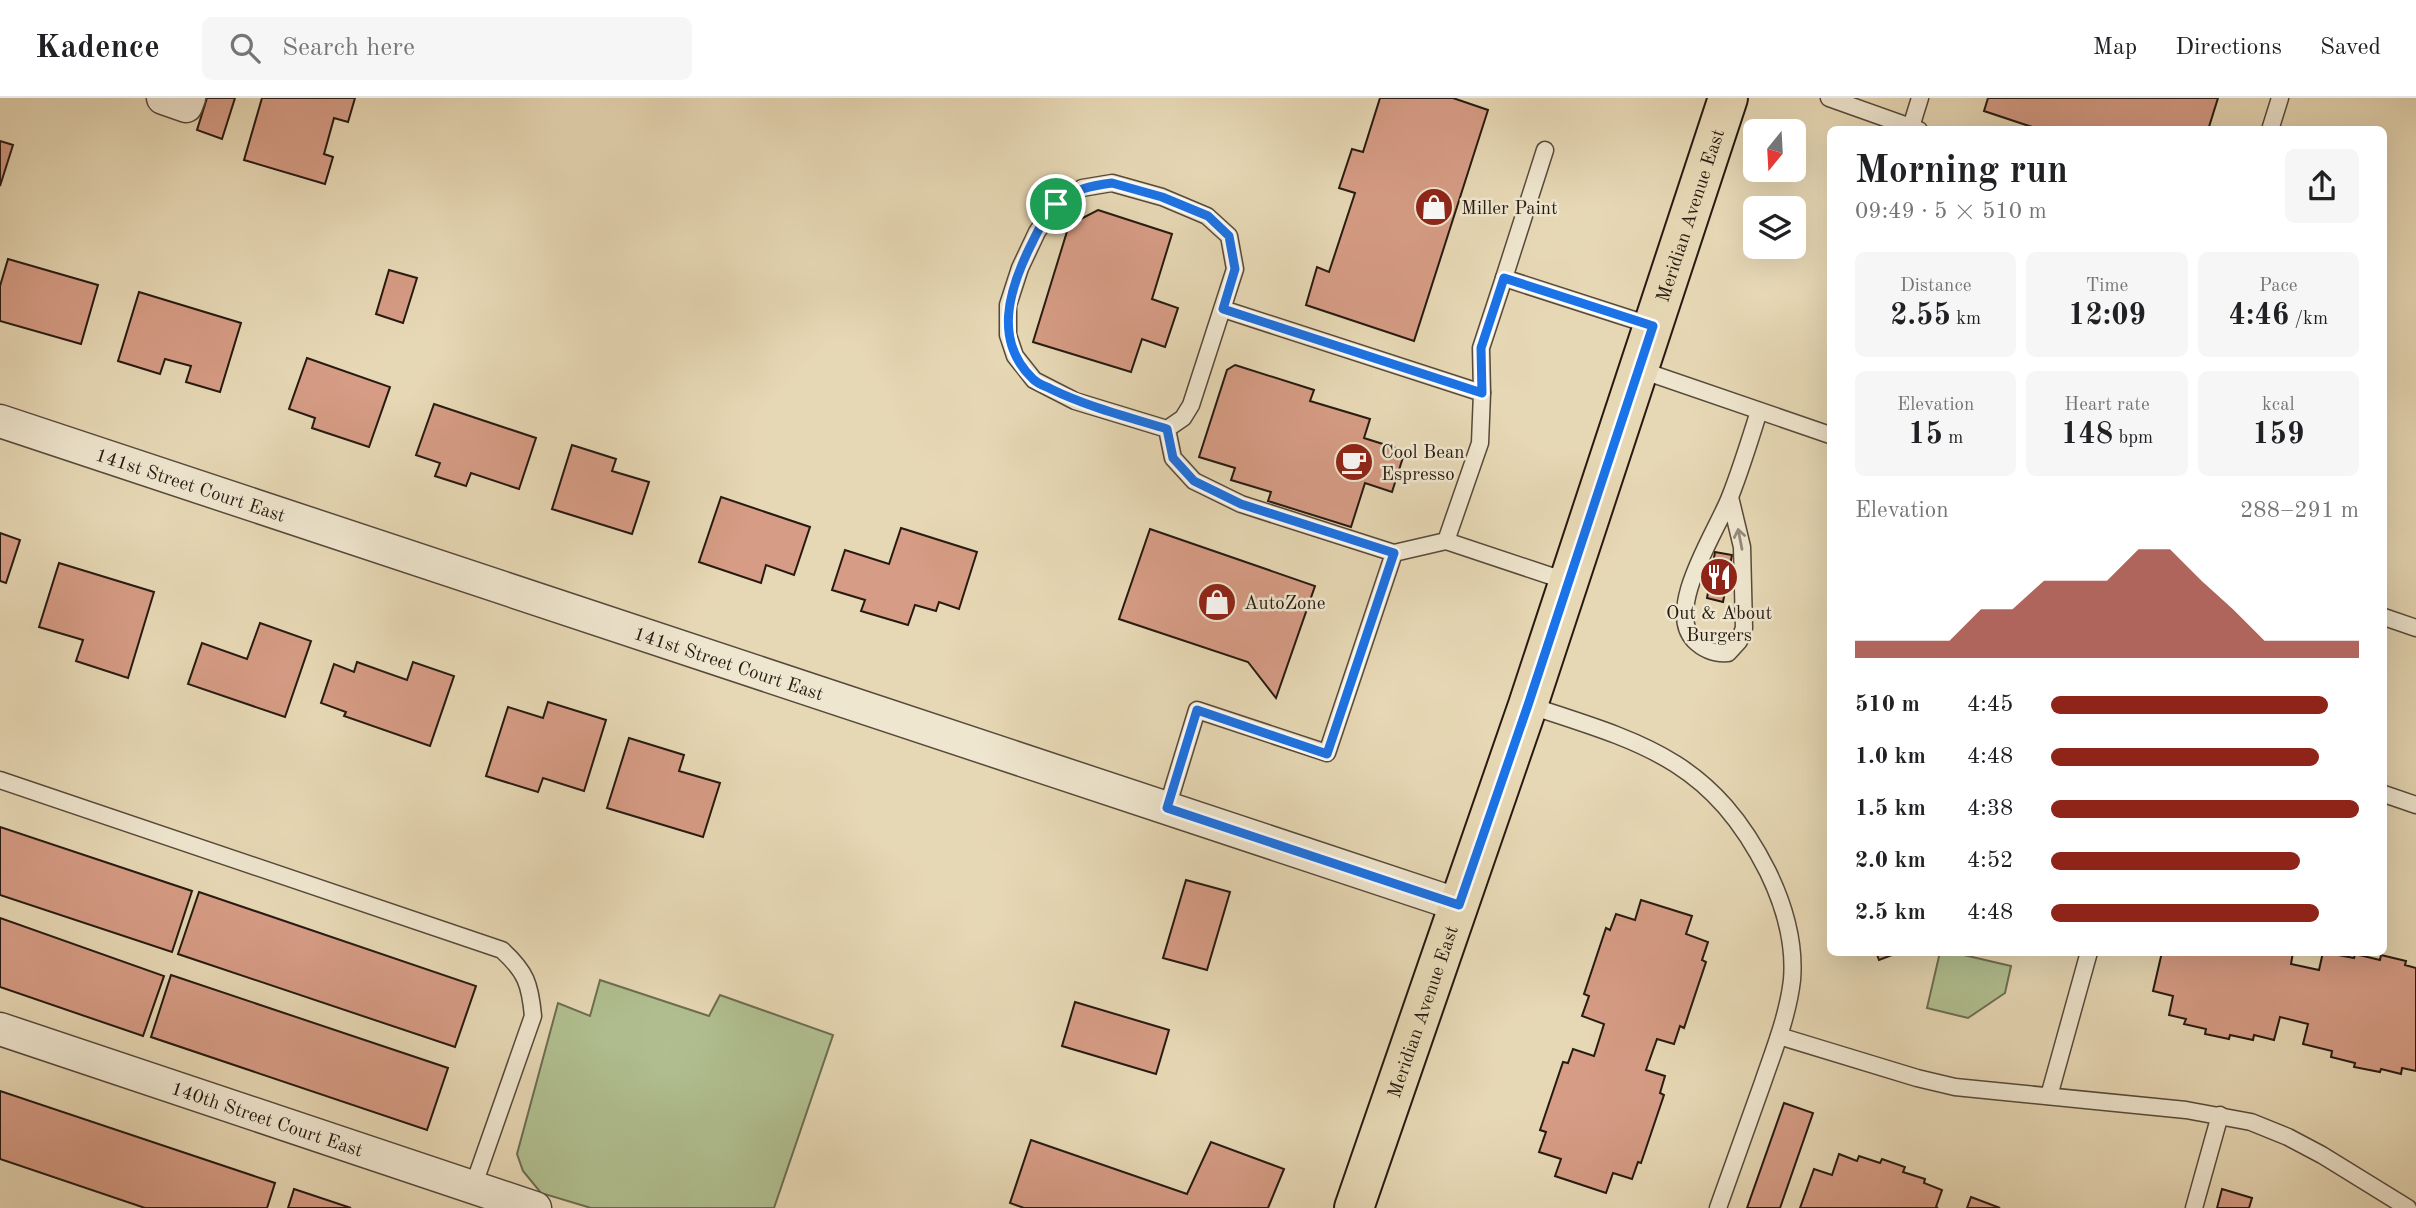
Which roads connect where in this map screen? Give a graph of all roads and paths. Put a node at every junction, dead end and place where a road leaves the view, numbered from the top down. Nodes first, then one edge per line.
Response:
1 (163, 98) edge
2 (189, 98) edge
3 (1728, 98) edge
4 (1829, 98) edge
5 (1920, 98) edge
6 (2280, 98) edge
7 (1909, 126) edge
8 (1915, 126) edge
9 (2271, 126) edge
10 (1545, 150) dead end
11 (1504, 278) junction
12 (1223, 309) junction
13 (1653, 326) junction
14 (1638, 369) junction
15 (1482, 393) junction
16 (1759, 411) junction
17 (0, 421) edge
18 (1167, 429) junction
19 (1827, 434) edge
20 (1730, 497) junction
21 (1446, 541) junction
22 (1394, 553) junction
23 (1569, 583) junction
24 (2416, 610) edge
25 (2387, 618) edge
26 (2412, 626) edge
27 (1528, 705) junction
28 (0, 780) edge
29 (2387, 795) edge
30 (2416, 805) edge
31 (1167, 808) junction
32 (1459, 905) junction
33 (2088, 956) edge
34 (0, 1029) edge
35 (1779, 1036) junction
36 (2049, 1096) junction
37 (2220, 1115) junction
38 (473, 1187) junction
39 (536, 1208) edge
40 (1354, 1208) edge
41 (1718, 1208) edge
42 (2194, 1208) edge
43 (2408, 1208) edge

1 - 2 street
3 - 13 main road, Meridian Avenue East
4 - 7 lane
5 - 8 lane
6 - 9 lane
10 - 11 lane
11 - 13 lane
11 - 15 lane
12 - 15 lane
12 - 18 lane
12 - 18 lane
13 - 14 main road, Meridian Avenue East
14 - 16 lane
14 - 23 main road, Meridian Avenue East
15 - 21 lane
16 - 19 lane
16 - 20 lane
17 - 31 street, 141st Street Court East
18 - 22 lane
20 -> 20 lane
21 - 22 lane
21 - 23 lane
22 - 31 lane
23 - 27 main road, Meridian Avenue East
24 - 26 lane
25 - 26 lane
27 - 32 main road, Meridian Avenue East
27 - 35 lane
28 - 38 lane
29 - 30 lane
31 - 32 street, 141st Street Court East
32 - 40 main road, Meridian Avenue East
33 - 36 lane
34 - 38 street, 140th Street Court East
35 - 36 lane
35 - 41 lane
36 - 37 lane
37 - 42 lane
37 - 43 lane
38 - 39 street, 140th Street Court East

